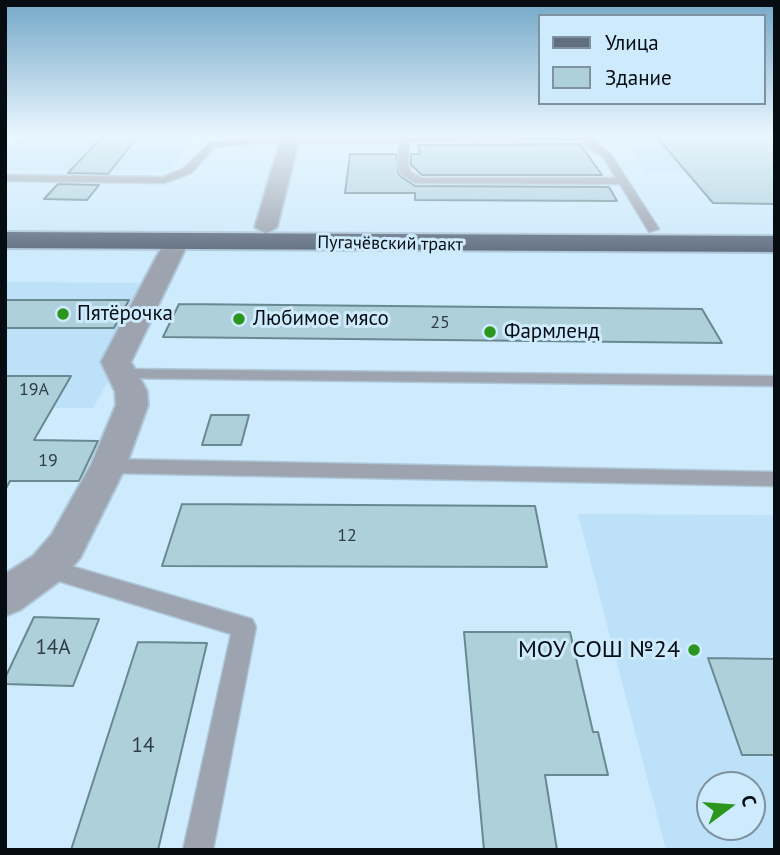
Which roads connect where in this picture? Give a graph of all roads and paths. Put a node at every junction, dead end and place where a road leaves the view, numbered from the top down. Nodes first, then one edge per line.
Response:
1 (179, 175) edge
2 (280, 175) edge
3 (408, 175) edge
4 (620, 175) edge
5 (5, 178) edge
6 (624, 181) junction
7 (5, 224) edge
8 (266, 227) junction
9 (653, 229) junction
10 (775, 229) edge
11 (5, 240) edge
12 (177, 241) junction
13 (775, 244) edge
14 (121, 374) junction
15 (775, 381) edge
16 (108, 466) junction
17 (775, 479) edge
18 (47, 568) junction
19 (5, 597) edge
20 (198, 850) edge

1 - 5 lane
2 - 8 street
3 - 6 lane
4 - 6 lane
6 - 9 lane
7 - 8 main road, Пугачёвский тракт
8 - 9 main road, Пугачёвский тракт
9 - 10 main road, Пугачёвский тракт
11 - 12 main road, Пугачёвский тракт
12 - 13 main road, Пугачёвский тракт
12 - 14 street
14 - 15 lane
14 - 16 street
16 - 17 lane
16 - 18 street
18 - 19 street
18 - 20 lane

